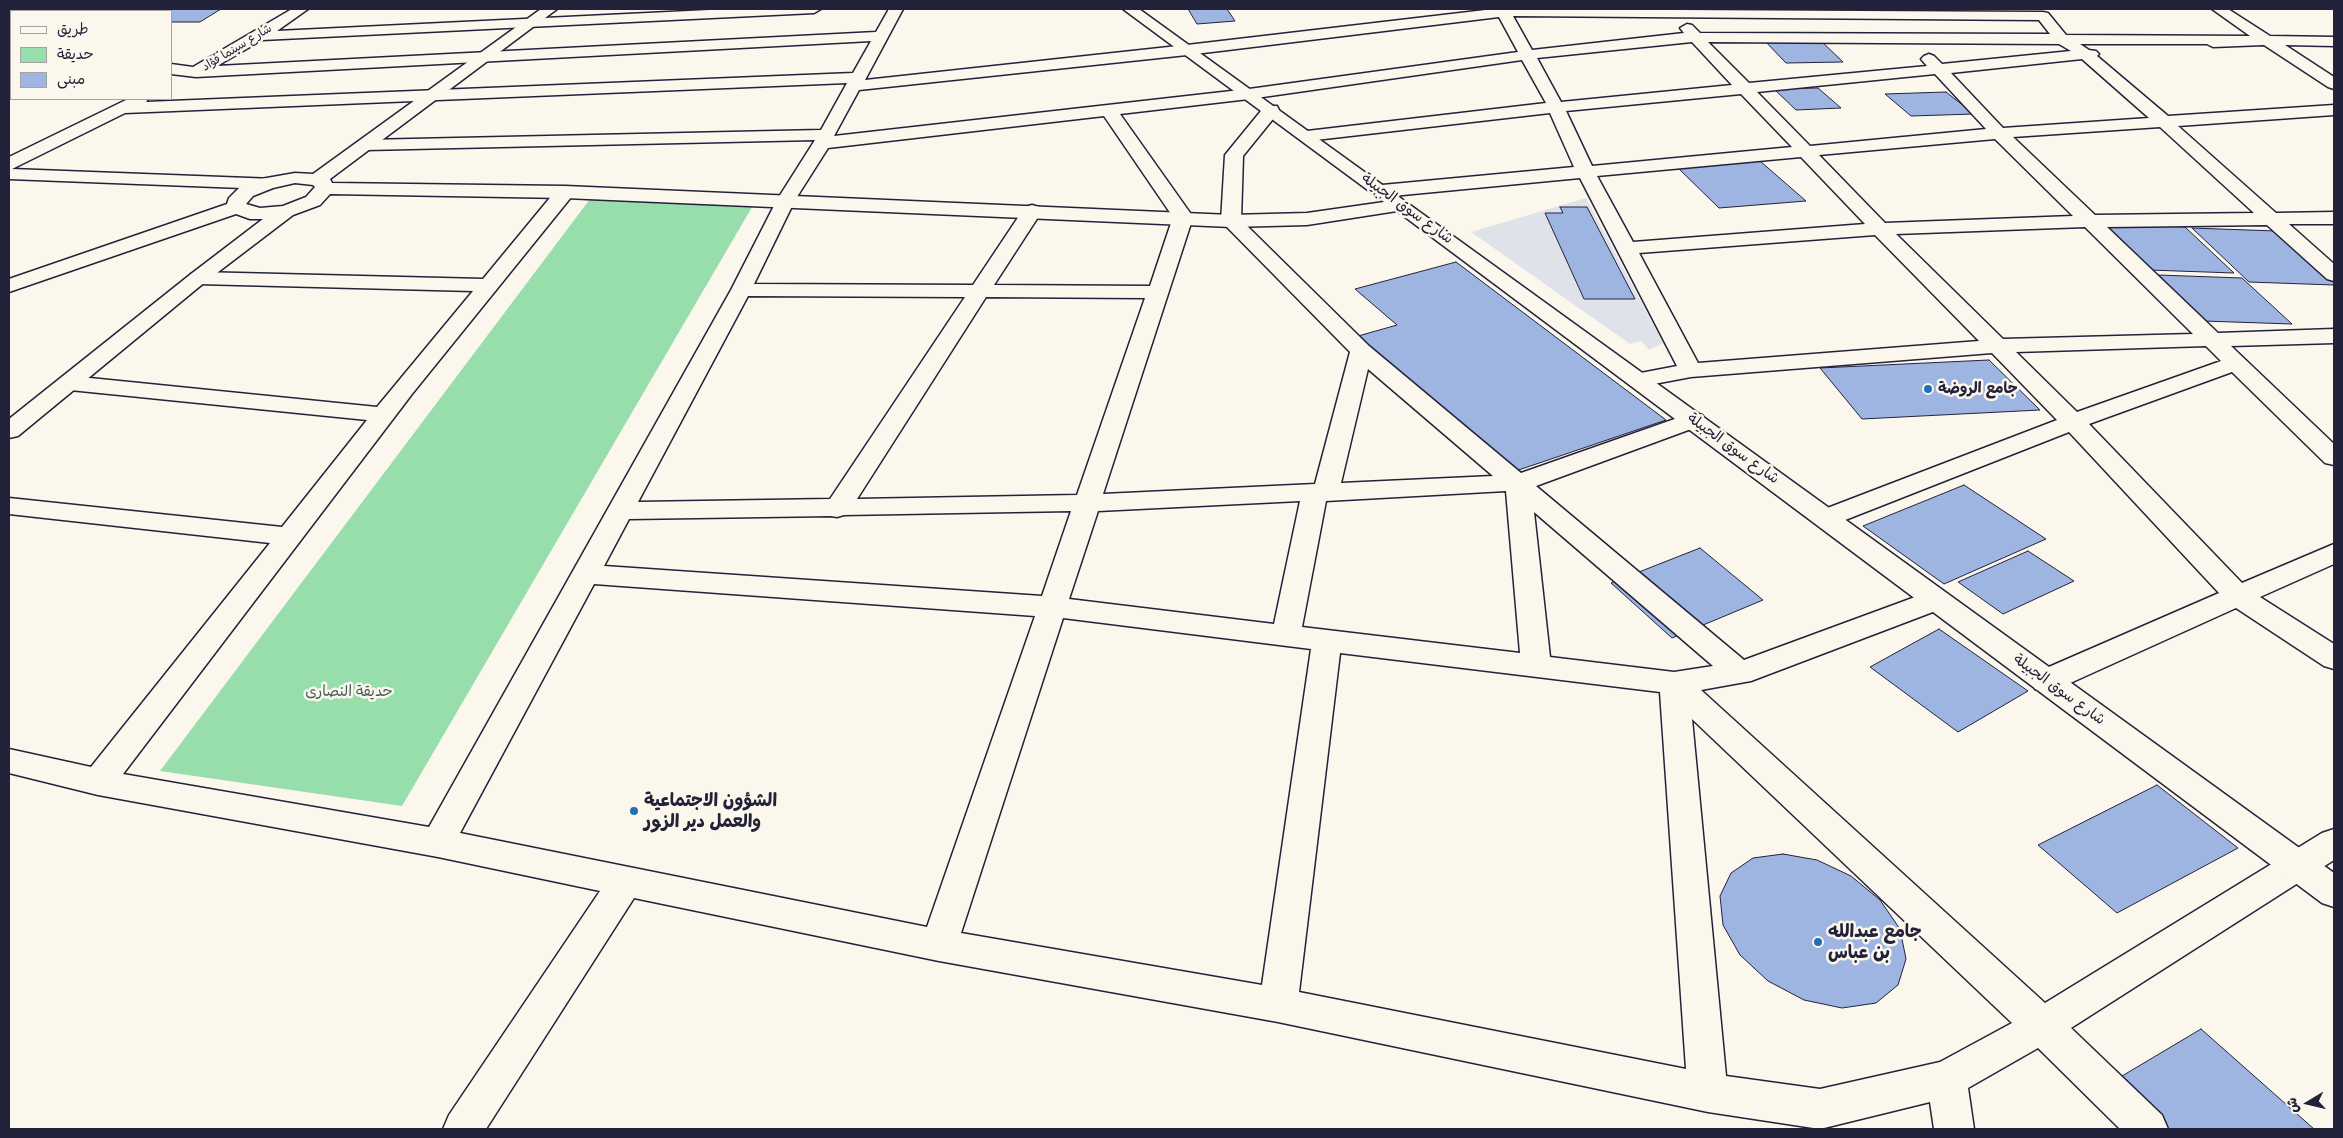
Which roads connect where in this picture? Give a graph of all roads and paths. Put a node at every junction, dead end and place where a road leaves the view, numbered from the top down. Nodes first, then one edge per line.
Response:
1 (301, 9) edge
2 (550, 9) edge
3 (814, 9) edge
4 (896, 9) edge
5 (1130, 9) edge
6 (2218, 9) edge
7 (1503, 10) edge
8 (1674, 11) edge
9 (1881, 12) edge
10 (2039, 12) edge
11 (315, 16) dead end
12 (286, 18) junction
13 (527, 24) junction
14 (259, 36) junction
15 (881, 36) junction
16 (1906, 36) junction
17 (1692, 37) junction
18 (2061, 38) junction
19 (2230, 40) junction
20 (2265, 40) junction
21 (2334, 41) edge
22 (1187, 50) junction
23 (2085, 54) junction
24 (1526, 55) junction
25 (484, 58) junction
26 (172, 69) edge
27 (1938, 69) junction
28 (196, 72) junction
29 (856, 82) junction
30 (172, 84) edge
31 (2334, 84) edge
32 (1744, 89) junction
33 (1249, 94) junction
34 (433, 96) junction
35 (139, 100) edge
36 (1556, 106) junction
37 (123, 108) junction
38 (1108, 110) junction
39 (1271, 110) junction
40 (2334, 110) edge
41 (2163, 121) junction
42 (1999, 133) junction
43 (1307, 136) junction
44 (824, 139) junction
45 (366, 145) junction
46 (1804, 152) junction
47 (9, 164) edge
48 (1585, 171) junction
49 (9, 174) edge
50 (268, 183) junction
51 (321, 184) junction
52 (565, 192) junction
53 (1392, 198) junction
54 (786, 200) junction
55 (237, 207) junction
56 (286, 211) junction
57 (1032, 211) junction
58 (1183, 217) junction
59 (2334, 218) edge
60 (2272, 220) junction
61 (1231, 221) junction
62 (2088, 221) junction
63 (1880, 229) junction
64 (1627, 248) junction
65 (2334, 275) edge
66 (198, 278) junction
67 (488, 285) junction
68 (9, 286) edge
69 (741, 290) junction
70 (1158, 292) junction
71 (979, 293) junction
72 (2334, 336) edge
73 (2210, 340) junction
74 (1998, 346) junction
75 (1361, 351) junction
76 (2235, 363) junction
77 (1691, 370) junction
78 (1638, 380) junction
79 (70, 383) junction
80 (384, 414) junction
81 (1694, 420) junction
82 (2073, 422) junction
83 (9, 431) edge
84 (2334, 458) edge
85 (1518, 483) junction
86 (1320, 493) junction
87 (1088, 502) junction
88 (9, 506) edge
89 (837, 508) junction
90 (620, 512) junction
91 (1826, 518) junction
92 (289, 536) junction
93 (2334, 553) edge
94 (585, 574) junction
95 (2239, 597) junction
96 (1936, 600) junction
97 (1052, 607) junction
98 (1286, 636) junction
99 (1327, 640) junction
100 (2334, 658) edge
101 (1536, 666) junction
102 (1740, 673) junction
103 (2046, 680) junction
104 (1674, 683) junction
105 (9, 761) edge
106 (98, 782) junction
107 (438, 843) junction
108 (2334, 843) edge
109 (2297, 865) junction
110 (625, 882) junction
111 (2334, 892) edge
112 (939, 945) junction
113 (1278, 1005) junction
114 (2042, 1026) junction
115 (1947, 1079) junction
116 (1708, 1093) junction
117 (463, 1129) edge
118 (1954, 1129) edge
119 (2148, 1129) edge

1 - 12 street, شارع سينما فؤاد
2 - 13 street
3 - 13 street
4 - 15 street
5 - 22 street, شارع سوق الجبيلة
6 - 20 street
7 - 8 street
7 - 22 street
7 - 24 street
8 - 9 street
8 - 17 street
9 - 10 street
9 - 16 street
10 - 18 street
11 - 12 street
12 - 14 street, شارع سينما فؤاد
13 - 14 street
13 - 25 street
14 - 28 street, شارع سينما فؤاد
15 - 25 street
15 - 29 street
16 - 17 street
16 - 18 street
16 - 27 street
17 - 24 street
17 - 32 street
18 - 19 street
18 - 23 street
19 - 20 street
19 - 23 street
20 - 21 street
20 - 31 street
22 - 29 street
22 - 33 street, شارع سوق الجبيلة
23 - 27 street
23 - 41 street
24 - 33 street
24 - 36 street
25 - 28 street
25 - 34 street
26 - 28 street
27 - 32 street
27 - 42 street
28 - 30 street, شارع سينما فؤاد
29 - 34 street
29 - 44 street
32 - 36 street
32 - 46 street
33 - 38 street
33 - 39 street, شارع سوق الجبيلة
34 - 37 street
34 - 45 street
35 - 37 street
36 - 43 street
36 - 48 street
37 - 47 street
38 - 44 street
38 - 58 street
39 - 43 street, شارع سوق الجبيلة
39 - 61 street
40 - 41 street
41 - 42 street
41 - 60 street
42 - 46 street
42 - 62 street
43 - 53 street, شارع سوق الجبيلة
44 - 45 street
44 - 54 street
45 - 51 street
46 - 48 street
46 - 63 street
48 - 53 street
48 - 64 street
49 - 50 street
50 - 51 street
50 - 55 street
51 - 52 street
51 - 56 street
52 - 54 street
52 - 67 street
53 - 61 street
53 - 78 street, شارع سوق الجبيلة
54 - 57 street
54 - 69 street
55 - 56 street
55 - 68 street
56 - 66 street
57 - 58 street
57 - 71 street
58 - 61 street
58 - 70 street
59 - 60 street
60 - 62 street
60 - 65 street
61 - 75 street
62 - 63 street
62 - 73 street
63 - 64 street
63 - 74 street
64 - 77 street
66 - 67 street
66 - 79 street
67 - 80 street
69 - 71 street
69 - 90 street
70 - 71 street
70 - 87 street
71 - 89 street
72 - 73 street
73 - 74 street
73 - 76 street
74 - 77 street
74 - 82 street
75 - 85 street
75 - 86 street
76 - 82 street
76 - 84 street
77 - 78 street
78 - 81 street, شارع سوق الجبيلة
79 - 80 street
79 - 83 street
80 - 92 street
81 - 85 street
81 - 91 street, شارع سوق الجبيلة
82 - 91 street
82 - 95 street
85 - 86 street
85 - 101 street
85 - 102 street
86 - 87 street
86 - 98 street
87 - 89 street
87 - 97 street
88 - 92 street
89 - 90 street
90 - 94 street
91 - 96 street, شارع سوق الجبيلة
92 - 106 street
93 - 95 street
94 - 97 street
94 - 107 street
95 - 100 street
95 - 103 street
96 - 102 street
96 - 103 street, شارع سوق الجبيلة
97 - 98 street
97 - 112 street
98 - 99 street
99 - 101 street
99 - 113 street
101 - 104 street
102 - 104 street
103 - 109 street, شارع سوق الجبيلة
104 - 114 street
104 - 116 street
105 - 106 street
106 - 107 street
107 - 110 street
108 - 109 street
109 - 111 street, شارع سوق الجبيلة
109 - 114 street
110 - 112 street
110 - 117 street
112 - 113 street
113 - 116 street
114 - 115 street
114 - 119 street
115 - 116 street
115 - 118 street

